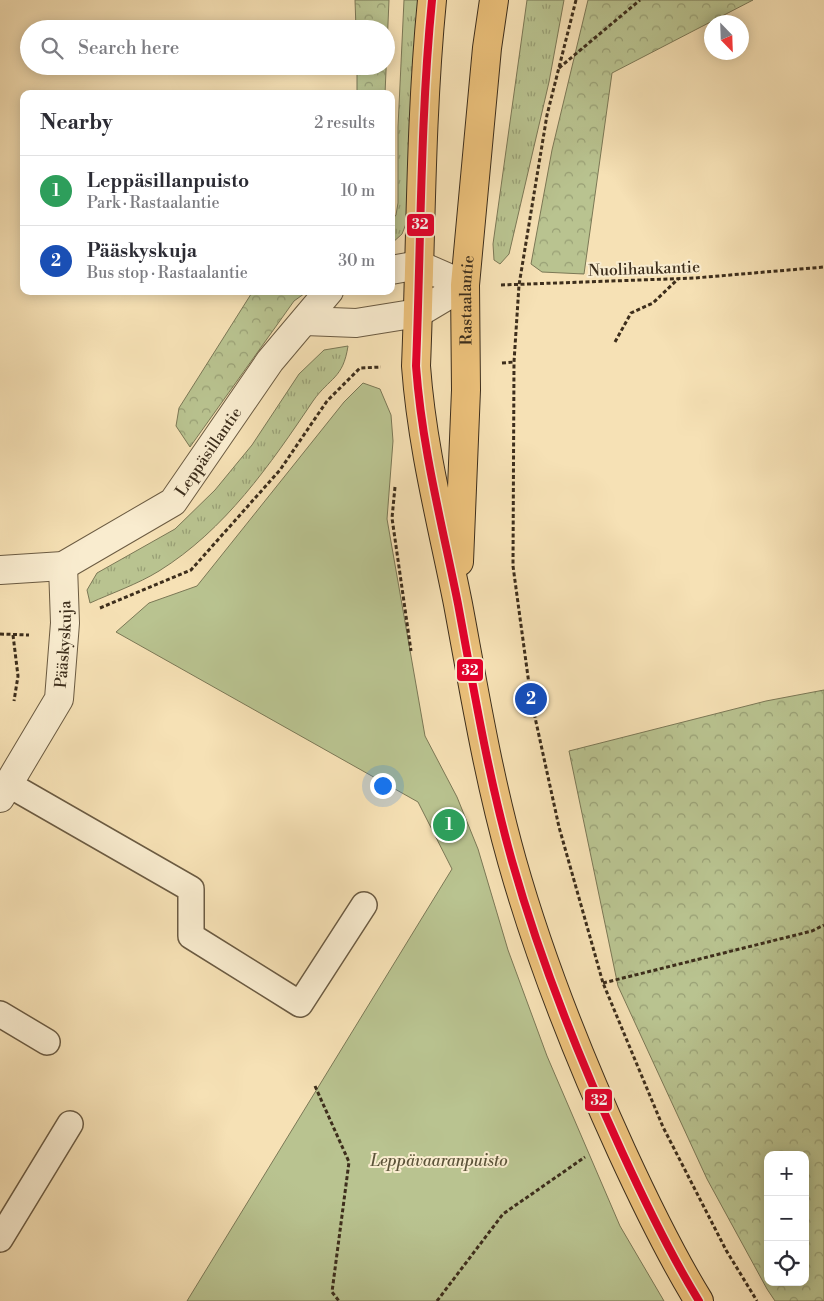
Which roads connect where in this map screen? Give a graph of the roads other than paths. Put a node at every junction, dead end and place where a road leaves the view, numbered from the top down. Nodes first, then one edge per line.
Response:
1 (432, 0) edge
2 (494, 0) edge
3 (419, 265) junction
4 (395, 269) edge
5 (465, 285) junction
6 (326, 295) edge
7 (418, 313) junction
8 (305, 321) junction
9 (63, 566) junction
10 (0, 570) edge
11 (457, 600) junction
12 (4, 791) edge
13 (364, 905) dead end
14 (0, 1014) edge
15 (47, 1042) dead end
16 (70, 1124) dead end
17 (0, 1239) edge
18 (699, 1301) edge

1 - 3 main road, Rastaalantie
2 - 5 main road, Rastaalantie
3 - 4 street
3 - 5 street
3 - 7 main road, Rastaalantie
5 - 7 street
5 - 11 main road, Rastaalantie
6 - 8 street, Leppäsillantie
7 - 8 street
7 - 11 main road, Rastaalantie
8 - 9 street, Leppäsillantie
9 - 10 street, Leppäsillantie
9 - 12 street, Pääskyskuja
11 - 18 main road, Rastaalantie
12 - 13 lane
14 - 15 lane
16 - 17 lane

